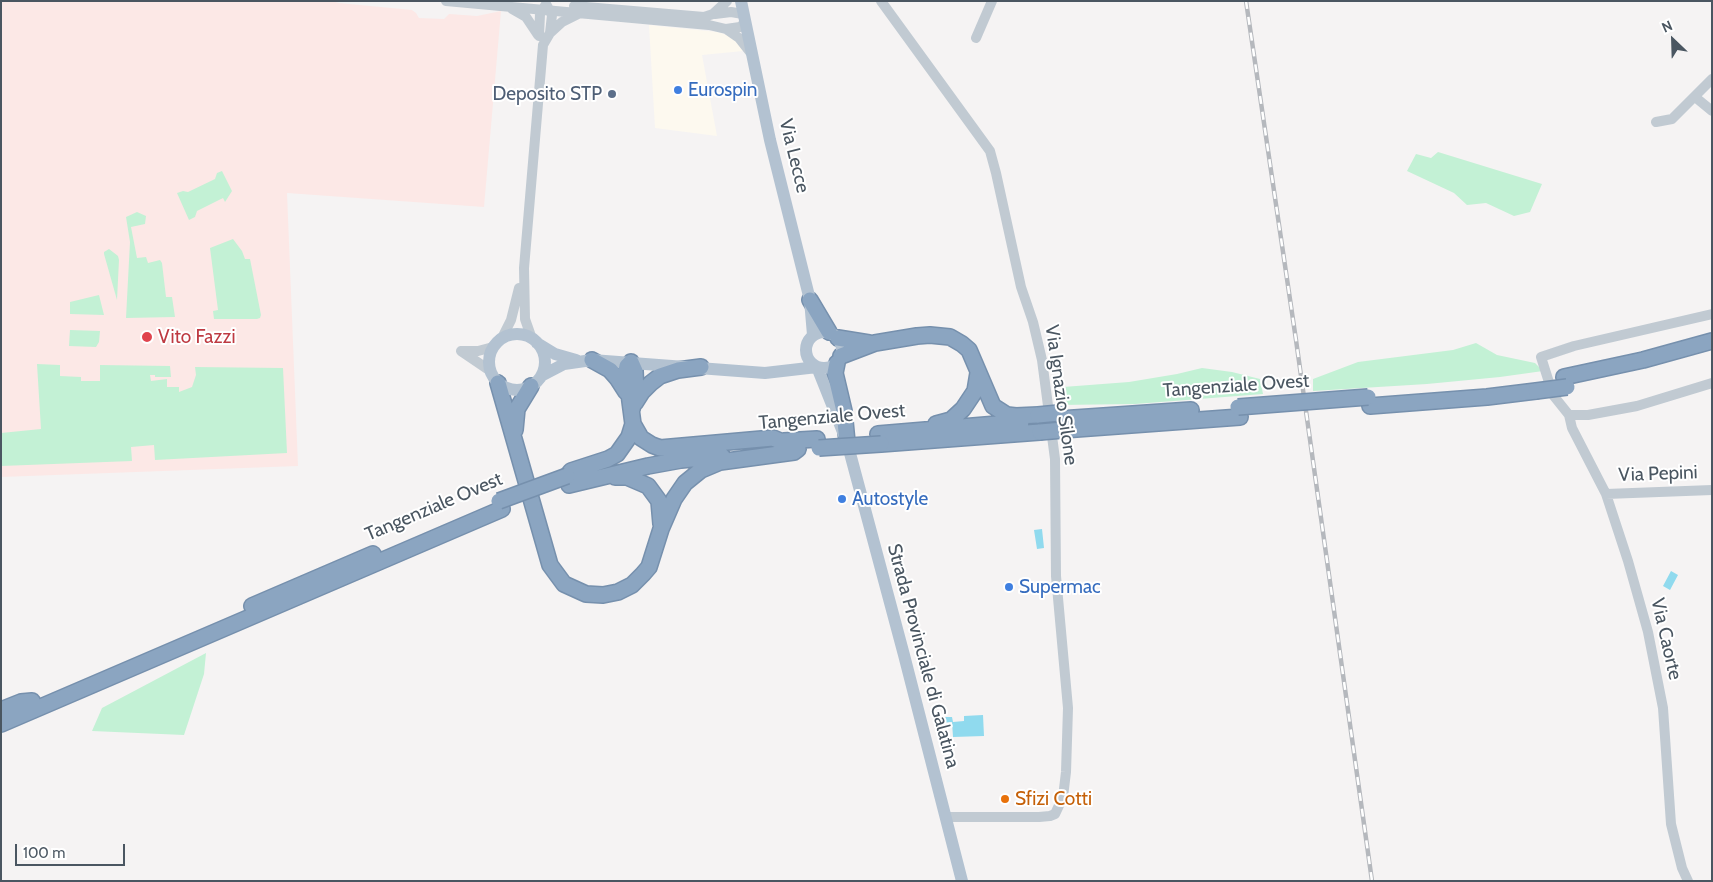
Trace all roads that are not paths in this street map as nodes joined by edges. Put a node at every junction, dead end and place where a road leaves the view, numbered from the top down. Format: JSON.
{"nodes":[{"id":1,"x":446,"y":1,"type":"edge"},
{"id":2,"x":518,"y":1,"type":"edge"},
{"id":3,"x":727,"y":1,"type":"edge"},
{"id":4,"x":741,"y":1,"type":"edge"},
{"id":5,"x":880,"y":1,"type":"edge"},
{"id":6,"x":992,"y":1,"type":"edge"},
{"id":7,"x":508,"y":7,"type":"junction"},
{"id":8,"x":546,"y":8,"type":"junction"},
{"id":9,"x":580,"y":13,"type":"junction"},
{"id":10,"x":713,"y":14,"type":"junction"},
{"id":11,"x":744,"y":19,"type":"junction"},
{"id":12,"x":726,"y":29,"type":"junction"},
{"id":13,"x":550,"y":33,"type":"junction"},
{"id":14,"x":976,"y":38,"type":"dead end"},
{"id":15,"x":541,"y":40,"type":"junction"},
{"id":16,"x":752,"y":56,"type":"junction"},
{"id":17,"x":1712,"y":79,"type":"edge"},
{"id":18,"x":1695,"y":97,"type":"junction"},
{"id":19,"x":1712,"y":112,"type":"edge"},
{"id":20,"x":1656,"y":122,"type":"dead end"},
{"id":21,"x":524,"y":268,"type":"junction"},
{"id":22,"x":810,"y":300,"type":"junction"},
{"id":23,"x":1712,"y":314,"type":"edge"},
{"id":24,"x":813,"y":335,"type":"junction"},
{"id":25,"x":833,"y":335,"type":"junction"},
{"id":26,"x":535,"y":341,"type":"junction"},
{"id":27,"x":1712,"y":341,"type":"edge"},
{"id":28,"x":498,"y":343,"type":"junction"},
{"id":29,"x":875,"y":344,"type":"junction"},
{"id":30,"x":805,"y":351,"type":"junction"},
{"id":31,"x":1712,"y":352,"type":"edge"},
{"id":32,"x":585,"y":360,"type":"junction"},
{"id":33,"x":839,"y":360,"type":"junction"},
{"id":34,"x":631,"y":362,"type":"junction"},
{"id":35,"x":701,"y":367,"type":"junction"},
{"id":36,"x":817,"y":367,"type":"junction"},
{"id":37,"x":489,"y":370,"type":"junction"},
{"id":38,"x":979,"y":371,"type":"junction"},
{"id":39,"x":765,"y":373,"type":"junction"},
{"id":40,"x":536,"y":381,"type":"junction"},
{"id":41,"x":1565,"y":382,"type":"junction"},
{"id":42,"x":498,"y":383,"type":"junction"},
{"id":43,"x":1712,"y":383,"type":"edge"},
{"id":44,"x":826,"y":389,"type":"junction"},
{"id":45,"x":630,"y":402,"type":"junction"},
{"id":46,"x":842,"y":402,"type":"junction"},
{"id":47,"x":1239,"y":412,"type":"junction"},
{"id":48,"x":1569,"y":415,"type":"junction"},
{"id":49,"x":1061,"y":421,"type":"junction"},
{"id":50,"x":1040,"y":422,"type":"junction"},
{"id":51,"x":633,"y":424,"type":"junction"},
{"id":52,"x":881,"y":437,"type":"junction"},
{"id":53,"x":780,"y":441,"type":"junction"},
{"id":54,"x":846,"y":442,"type":"junction"},
{"id":55,"x":818,"y":443,"type":"junction"},
{"id":56,"x":516,"y":444,"type":"junction"},
{"id":57,"x":798,"y":449,"type":"junction"},
{"id":58,"x":570,"y":481,"type":"junction"},
{"id":59,"x":1712,"y":490,"type":"edge"},
{"id":60,"x":1606,"y":494,"type":"junction"},
{"id":61,"x":500,"y":505,"type":"junction"},
{"id":62,"x":661,"y":529,"type":"junction"},
{"id":63,"x":134,"y":666,"type":"junction"},
{"id":64,"x":32,"y":701,"type":"junction"},
{"id":65,"x":1,"y":710,"type":"edge"},
{"id":66,"x":1,"y":714,"type":"edge"},
{"id":67,"x":1,"y":724,"type":"edge"},
{"id":68,"x":1,"y":735,"type":"edge"},
{"id":69,"x":946,"y":817,"type":"junction"},
{"id":70,"x":962,"y":881,"type":"edge"},
{"id":71,"x":1688,"y":881,"type":"edge"}],
"edges":[{"from":1,"to":7,"type":"street"},
{"from":2,"to":8,"type":"street"},
{"from":3,"to":10,"type":"street"},
{"from":4,"to":11,"type":"main road","name":"Via Lecce"},
{"from":5,"to":69,"type":"street","name":"Via Ignazio Silone"},
{"from":6,"to":14,"type":"street"},
{"from":7,"to":8,"type":"street"},
{"from":7,"to":15,"type":"street"},
{"from":8,"to":9,"type":"street"},
{"from":8,"to":10,"type":"street"},
{"from":8,"to":13,"type":"street"},
{"from":8,"to":15,"type":"street"},
{"from":9,"to":12,"type":"street"},
{"from":9,"to":13,"type":"street"},
{"from":10,"to":11,"type":"street"},
{"from":11,"to":12,"type":"street"},
{"from":11,"to":16,"type":"main road","name":"Via Lecce"},
{"from":12,"to":16,"type":"street"},
{"from":13,"to":15,"type":"street"},
{"from":15,"to":21,"type":"street"},
{"from":16,"to":22,"type":"main road","name":"Via Lecce"},
{"from":17,"to":18,"type":"street"},
{"from":18,"to":19,"type":"street"},
{"from":18,"to":20,"type":"street"},
{"from":21,"to":26,"type":"street"},
{"from":21,"to":28,"type":"street"},
{"from":22,"to":24,"type":"main road","name":"Via Lecce"},
{"from":22,"to":25,"type":"highway"},
{"from":23,"to":48,"type":"street","name":"Via Caorte"},
{"from":24,"to":25,"type":"main road"},
{"from":24,"to":30,"type":"main road"},
{"from":25,"to":29,"type":"highway"},
{"from":25,"to":33,"type":"main road"},
{"from":26,"to":28,"type":"main road"},
{"from":26,"to":32,"type":"main road"},
{"from":26,"to":40,"type":"main road"},
{"from":27,"to":41,"type":"highway","name":"Tangenziale Ovest"},
{"from":28,"to":37,"type":"main road"},
{"from":28,"to":37,"type":"street"},
{"from":29,"to":33,"type":"highway"},
{"from":29,"to":38,"type":"highway"},
{"from":30,"to":36,"type":"main road"},
{"from":30,"to":39,"type":"main road"},
{"from":31,"to":41,"type":"highway","name":"Tangenziale Ovest"},
{"from":32,"to":34,"type":"main road"},
{"from":32,"to":40,"type":"main road"},
{"from":32,"to":45,"type":"highway"},
{"from":33,"to":36,"type":"main road"},
{"from":33,"to":46,"type":"highway"},
{"from":34,"to":35,"type":"main road"},
{"from":34,"to":45,"type":"highway"},
{"from":35,"to":39,"type":"main road"},
{"from":35,"to":45,"type":"highway"},
{"from":36,"to":39,"type":"main road"},
{"from":36,"to":44,"type":"main road","name":"Strada Provinciale di Galatina"},
{"from":37,"to":42,"type":"main road"},
{"from":38,"to":50,"type":"highway"},
{"from":38,"to":52,"type":"highway"},
{"from":40,"to":42,"type":"main road"},
{"from":40,"to":56,"type":"highway"},
{"from":41,"to":47,"type":"highway","name":"Tangenziale Ovest","bridge":true},
{"from":42,"to":56,"type":"highway"},
{"from":43,"to":48,"type":"street"},
{"from":44,"to":46,"type":"street"},
{"from":44,"to":54,"type":"main road","name":"Strada Provinciale di Galatina"},
{"from":45,"to":51,"type":"highway"},
{"from":46,"to":54,"type":"highway"},
{"from":47,"to":49,"type":"highway","name":"Tangenziale Ovest"},
{"from":47,"to":49,"type":"highway","name":"Tangenziale Ovest"},
{"from":48,"to":60,"type":"street","name":"Via Caorte"},
{"from":49,"to":50,"type":"highway","bridge":true},
{"from":50,"to":52,"type":"highway","name":"Tangenziale Ovest"},
{"from":51,"to":53,"type":"highway"},
{"from":51,"to":58,"type":"highway"},
{"from":52,"to":55,"type":"highway","name":"Tangenziale Ovest","bridge":true},
{"from":53,"to":55,"type":"highway","name":"Tangenziale Ovest"},
{"from":53,"to":58,"type":"highway","name":"Tangenziale Ovest"},
{"from":54,"to":69,"type":"main road","name":"Strada Provinciale di Galatina"},
{"from":55,"to":57,"type":"highway","name":"Tangenziale Ovest"},
{"from":56,"to":62,"type":"highway"},
{"from":57,"to":58,"type":"highway","name":"Tangenziale Ovest"},
{"from":57,"to":62,"type":"highway"},
{"from":58,"to":61,"type":"highway","name":"Tangenziale Ovest","bridge":true},
{"from":58,"to":62,"type":"highway"},
{"from":59,"to":60,"type":"street","name":"Via Pepini"},
{"from":60,"to":71,"type":"street","name":"Via Caorte"},
{"from":61,"to":63,"type":"highway","name":"Tangenziale Ovest"},
{"from":61,"to":64,"type":"highway","name":"Tangenziale Ovest"},
{"from":63,"to":67,"type":"highway","name":"Tangenziale Ovest"},
{"from":63,"to":68,"type":"highway"},
{"from":64,"to":65,"type":"highway"},
{"from":64,"to":66,"type":"highway","name":"Tangenziale Ovest"},
{"from":69,"to":70,"type":"main road","name":"Strada Provinciale di Galatina"}]}
